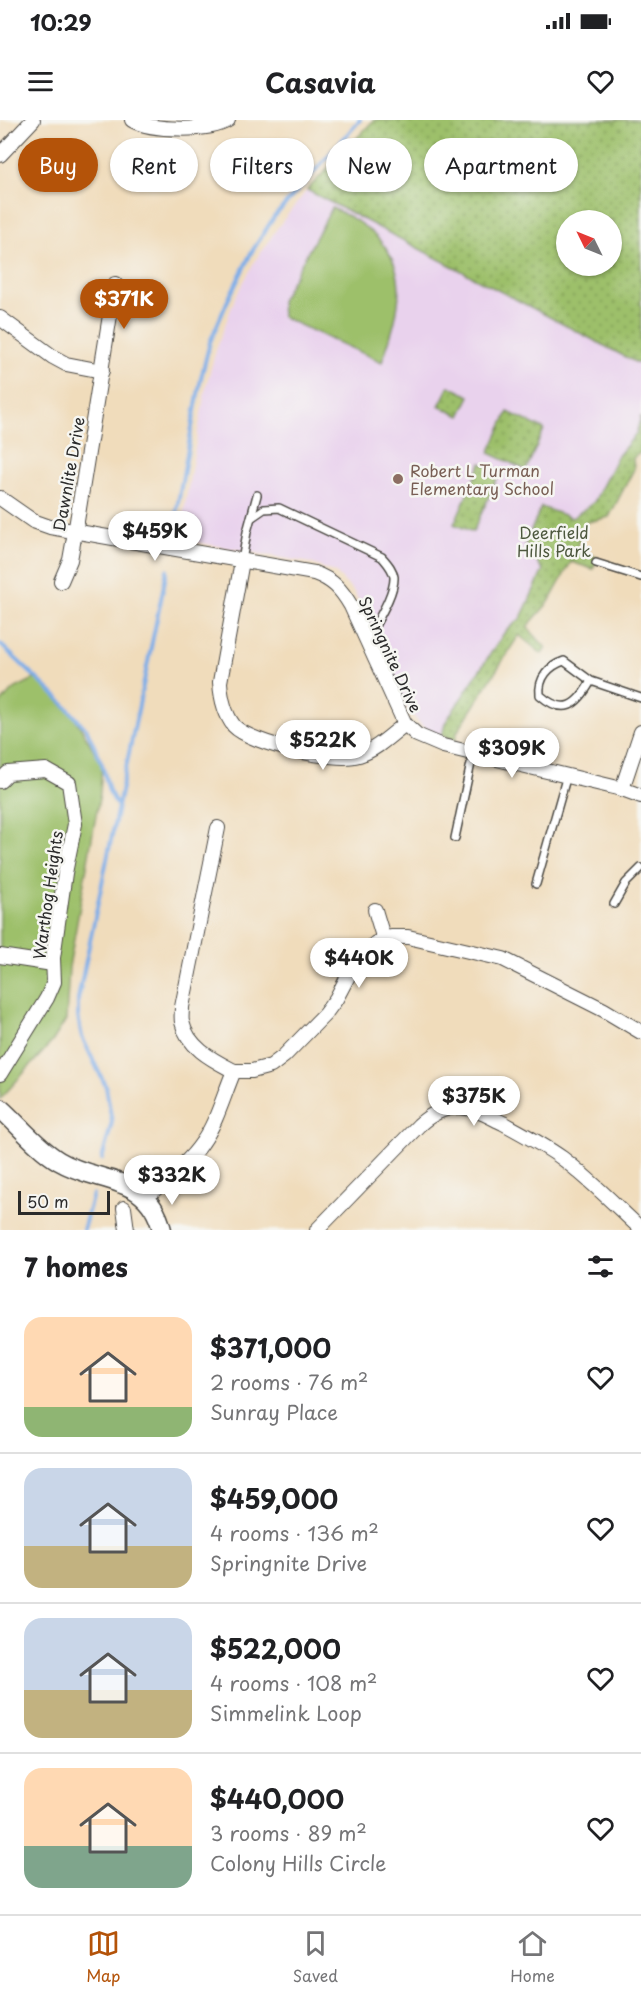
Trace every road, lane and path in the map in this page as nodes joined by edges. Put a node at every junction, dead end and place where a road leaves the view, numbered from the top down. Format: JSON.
{"nodes":[{"id":1,"x":33,"y":120,"type":"edge"},
{"id":2,"x":132,"y":120,"type":"edge"},
{"id":3,"x":228,"y":120,"type":"edge"},
{"id":4,"x":0,"y":155,"type":"edge"},
{"id":5,"x":115,"y":284,"type":"dead end"},
{"id":6,"x":0,"y":318,"type":"edge"},
{"id":7,"x":102,"y":371,"type":"junction"},
{"id":8,"x":257,"y":495,"type":"dead end"},
{"id":9,"x":0,"y":498,"type":"edge"},
{"id":10,"x":251,"y":518,"type":"junction"},
{"id":11,"x":74,"y":532,"type":"junction"},
{"id":12,"x":242,"y":561,"type":"junction"},
{"id":13,"x":596,"y":563,"type":"dead end"},
{"id":14,"x":641,"y":577,"type":"edge"},
{"id":15,"x":61,"y":581,"type":"dead end"},
{"id":16,"x":367,"y":641,"type":"junction"},
{"id":17,"x":591,"y":681,"type":"junction"},
{"id":18,"x":641,"y":698,"type":"edge"},
{"id":19,"x":405,"y":724,"type":"junction"},
{"id":20,"x":641,"y":732,"type":"edge"},
{"id":21,"x":473,"y":754,"type":"junction"},
{"id":22,"x":567,"y":775,"type":"junction"},
{"id":23,"x":0,"y":781,"type":"edge"},
{"id":24,"x":622,"y":789,"type":"junction"},
{"id":25,"x":641,"y":796,"type":"edge"},
{"id":26,"x":218,"y":828,"type":"dead end"},
{"id":27,"x":454,"y":838,"type":"dead end"},
{"id":28,"x":641,"y":868,"type":"edge"},
{"id":29,"x":536,"y":884,"type":"dead end"},
{"id":30,"x":614,"y":904,"type":"dead end"},
{"id":31,"x":375,"y":910,"type":"dead end"},
{"id":32,"x":384,"y":940,"type":"junction"},
{"id":33,"x":0,"y":956,"type":"edge"},
{"id":34,"x":53,"y":964,"type":"junction"},
{"id":35,"x":641,"y":1032,"type":"edge"},
{"id":36,"x":234,"y":1071,"type":"junction"},
{"id":37,"x":0,"y":1074,"type":"edge"},
{"id":38,"x":0,"y":1108,"type":"edge"},
{"id":39,"x":145,"y":1198,"type":"junction"},
{"id":40,"x":124,"y":1208,"type":"dead end"},
{"id":41,"x":641,"y":1229,"type":"edge"},
{"id":42,"x":127,"y":1230,"type":"edge"},
{"id":43,"x":162,"y":1230,"type":"edge"},
{"id":44,"x":317,"y":1230,"type":"edge"}],
"edges":[{"from":1,"to":4,"type":"street"},
{"from":2,"to":3,"type":"street"},
{"from":5,"to":7,"type":"street","name":"Dawnlite Drive"},
{"from":6,"to":7,"type":"street"},
{"from":7,"to":11,"type":"street","name":"Dawnlite Drive"},
{"from":8,"to":10,"type":"lane"},
{"from":9,"to":11,"type":"street","name":"Springnite Drive"},
{"from":10,"to":12,"type":"lane"},
{"from":10,"to":16,"type":"lane"},
{"from":11,"to":12,"type":"street","name":"Springnite Drive"},
{"from":11,"to":15,"type":"street","name":"Dawnlite Drive"},
{"from":12,"to":16,"type":"street","name":"Springnite Drive"},
{"from":12,"to":19,"type":"street"},
{"from":13,"to":14,"type":"lane"},
{"from":16,"to":19,"type":"street","name":"Springnite Drive"},
{"from":17,"to":17,"type":"lane"},
{"from":17,"to":18,"type":"lane"},
{"from":19,"to":21,"type":"street","name":"Springnite Drive"},
{"from":20,"to":24,"type":"street"},
{"from":21,"to":22,"type":"street","name":"Springnite Drive"},
{"from":21,"to":27,"type":"lane"},
{"from":22,"to":24,"type":"street","name":"Springnite Drive"},
{"from":22,"to":29,"type":"lane"},
{"from":23,"to":34,"type":"street","name":"Warthog Heights"},
{"from":24,"to":25,"type":"street","name":"Springnite Drive"},
{"from":26,"to":36,"type":"street"},
{"from":28,"to":30,"type":"lane"},
{"from":31,"to":32,"type":"street"},
{"from":32,"to":35,"type":"street"},
{"from":32,"to":36,"type":"street"},
{"from":33,"to":34,"type":"street"},
{"from":34,"to":37,"type":"street","name":"Warthog Heights"},
{"from":36,"to":39,"type":"street"},
{"from":38,"to":39,"type":"street"},
{"from":39,"to":43,"type":"street"},
{"from":40,"to":42,"type":"street"},
{"from":41,"to":44,"type":"street"}]}
